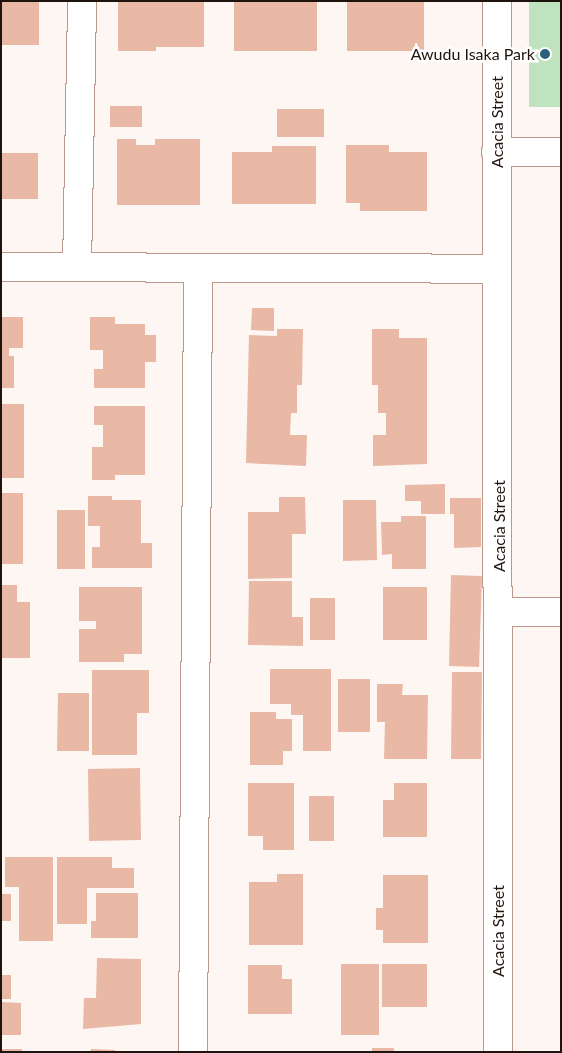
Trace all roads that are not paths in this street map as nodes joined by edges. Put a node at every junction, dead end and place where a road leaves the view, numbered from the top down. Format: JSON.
{"nodes":[{"id":1,"x":82,"y":1,"type":"edge"},
{"id":2,"x":497,"y":1,"type":"edge"},
{"id":3,"x":496,"y":152,"type":"junction"},
{"id":4,"x":561,"y":152,"type":"edge"},
{"id":5,"x":77,"y":267,"type":"junction"},
{"id":6,"x":1,"y":268,"type":"edge"},
{"id":7,"x":198,"y":269,"type":"junction"},
{"id":8,"x":497,"y":269,"type":"junction"},
{"id":9,"x":499,"y":612,"type":"junction"},
{"id":10,"x":561,"y":612,"type":"edge"},
{"id":11,"x":193,"y":1052,"type":"edge"},
{"id":12,"x":498,"y":1052,"type":"edge"}],
"edges":[{"from":1,"to":5,"type":"street"},
{"from":2,"to":3,"type":"street","name":"Acacia Street"},
{"from":3,"to":4,"type":"street"},
{"from":3,"to":8,"type":"street","name":"Acacia Street"},
{"from":5,"to":6,"type":"street"},
{"from":5,"to":7,"type":"street"},
{"from":7,"to":8,"type":"street"},
{"from":7,"to":11,"type":"street"},
{"from":8,"to":9,"type":"street","name":"Acacia Street"},
{"from":9,"to":10,"type":"street"},
{"from":9,"to":12,"type":"street","name":"Acacia Street"}]}
